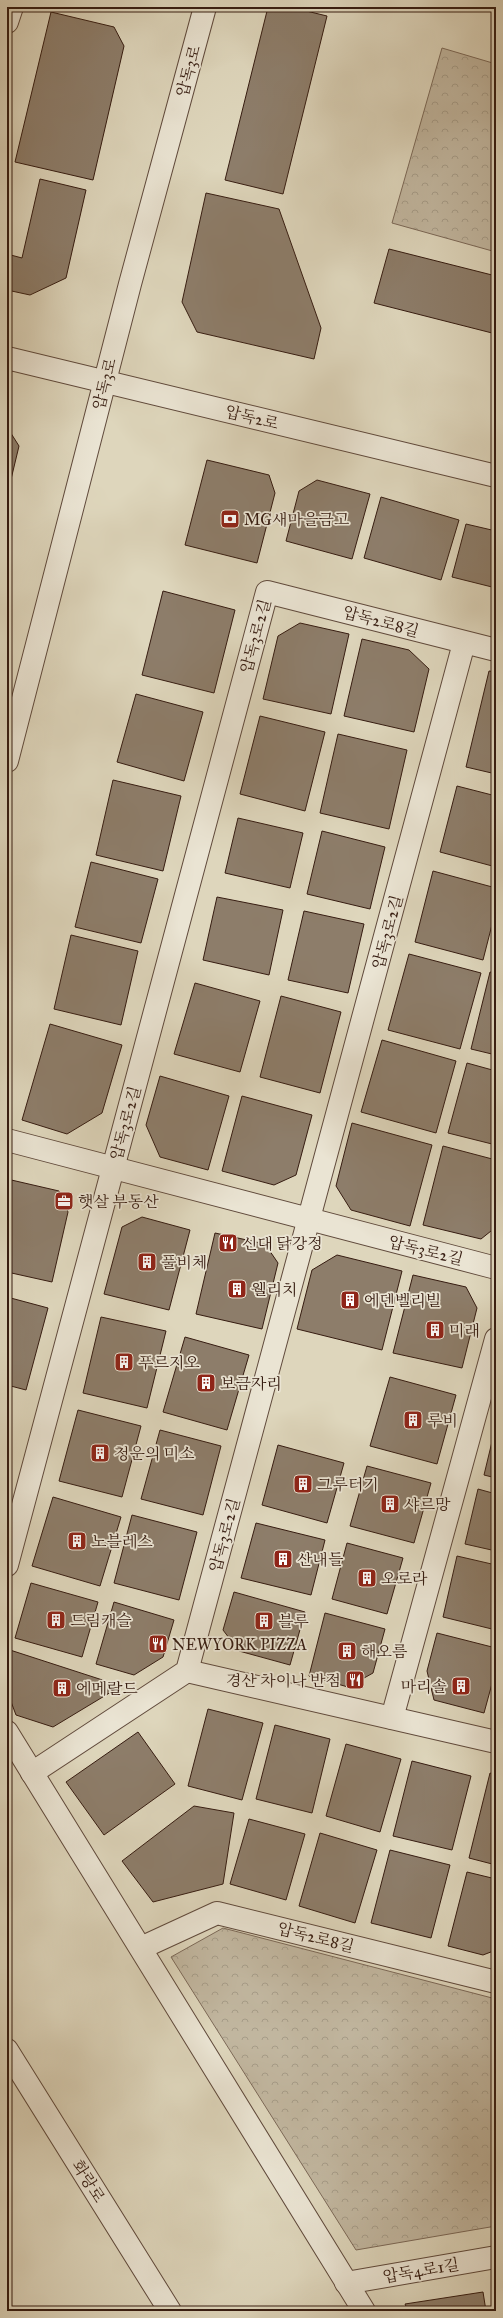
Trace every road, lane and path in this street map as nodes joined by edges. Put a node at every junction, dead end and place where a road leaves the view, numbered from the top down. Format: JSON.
{"nodes":[{"id":1,"x":12,"y":7,"type":"edge"},
{"id":2,"x":199,"y":8,"type":"edge"},
{"id":3,"x":7,"y":22,"type":"edge"},
{"id":4,"x":7,"y":358,"type":"edge"},
{"id":5,"x":105,"y":381,"type":"junction"},
{"id":6,"x":496,"y":476,"type":"edge"},
{"id":7,"x":267,"y":592,"type":"joint"},
{"id":8,"x":464,"y":643,"type":"junction"},
{"id":9,"x":496,"y":650,"type":"edge"},
{"id":10,"x":7,"y":761,"type":"edge"},
{"id":11,"x":7,"y":1140,"type":"edge"},
{"id":12,"x":113,"y":1168,"type":"junction"},
{"id":13,"x":310,"y":1220,"type":"junction"},
{"id":14,"x":496,"y":1268,"type":"edge"},
{"id":15,"x":496,"y":1338,"type":"edge"},
{"id":16,"x":7,"y":1565,"type":"edge"},
{"id":17,"x":187,"y":1671,"type":"junction"},
{"id":18,"x":392,"y":1718,"type":"junction"},
{"id":19,"x":7,"y":1732,"type":"edge"},
{"id":20,"x":496,"y":1742,"type":"edge"},
{"id":21,"x":32,"y":1773,"type":"junction"},
{"id":22,"x":141,"y":1948,"type":"junction"},
{"id":23,"x":496,"y":1982,"type":"edge"},
{"id":24,"x":7,"y":2050,"type":"edge"},
{"id":25,"x":496,"y":2257,"type":"edge"},
{"id":26,"x":346,"y":2283,"type":"junction"},
{"id":27,"x":170,"y":2311,"type":"edge"},
{"id":28,"x":364,"y":2311,"type":"edge"}],
"edges":[{"from":1,"to":3,"type":"street"},
{"from":2,"to":5,"type":"street","name":"압독3로"},
{"from":4,"to":5,"type":"street","name":"압독2로"},
{"from":5,"to":6,"type":"street","name":"압독2로"},
{"from":5,"to":10,"type":"street","name":"압독3로"},
{"from":7,"to":8,"type":"street","name":"압독2로8길"},
{"from":7,"to":12,"type":"street","name":"압독3로2길"},
{"from":8,"to":9,"type":"street","name":"압독2로8길"},
{"from":8,"to":13,"type":"street","name":"압독3로2길"},
{"from":11,"to":12,"type":"street","name":"압독3로2길"},
{"from":12,"to":13,"type":"street","name":"압독3로2길"},
{"from":12,"to":16,"type":"street","name":"압독3로2길"},
{"from":13,"to":14,"type":"street","name":"압독3로2길"},
{"from":13,"to":17,"type":"street","name":"압독3로2길"},
{"from":15,"to":18,"type":"street"},
{"from":17,"to":18,"type":"street"},
{"from":17,"to":21,"type":"street"},
{"from":18,"to":20,"type":"street"},
{"from":19,"to":21,"type":"street"},
{"from":21,"to":22,"type":"street"},
{"from":22,"to":23,"type":"street","name":"압독2로8길"},
{"from":22,"to":26,"type":"street"},
{"from":24,"to":27,"type":"street","name":"화랑로"},
{"from":25,"to":26,"type":"street","name":"압독4로1길"},
{"from":26,"to":28,"type":"street"}]}
